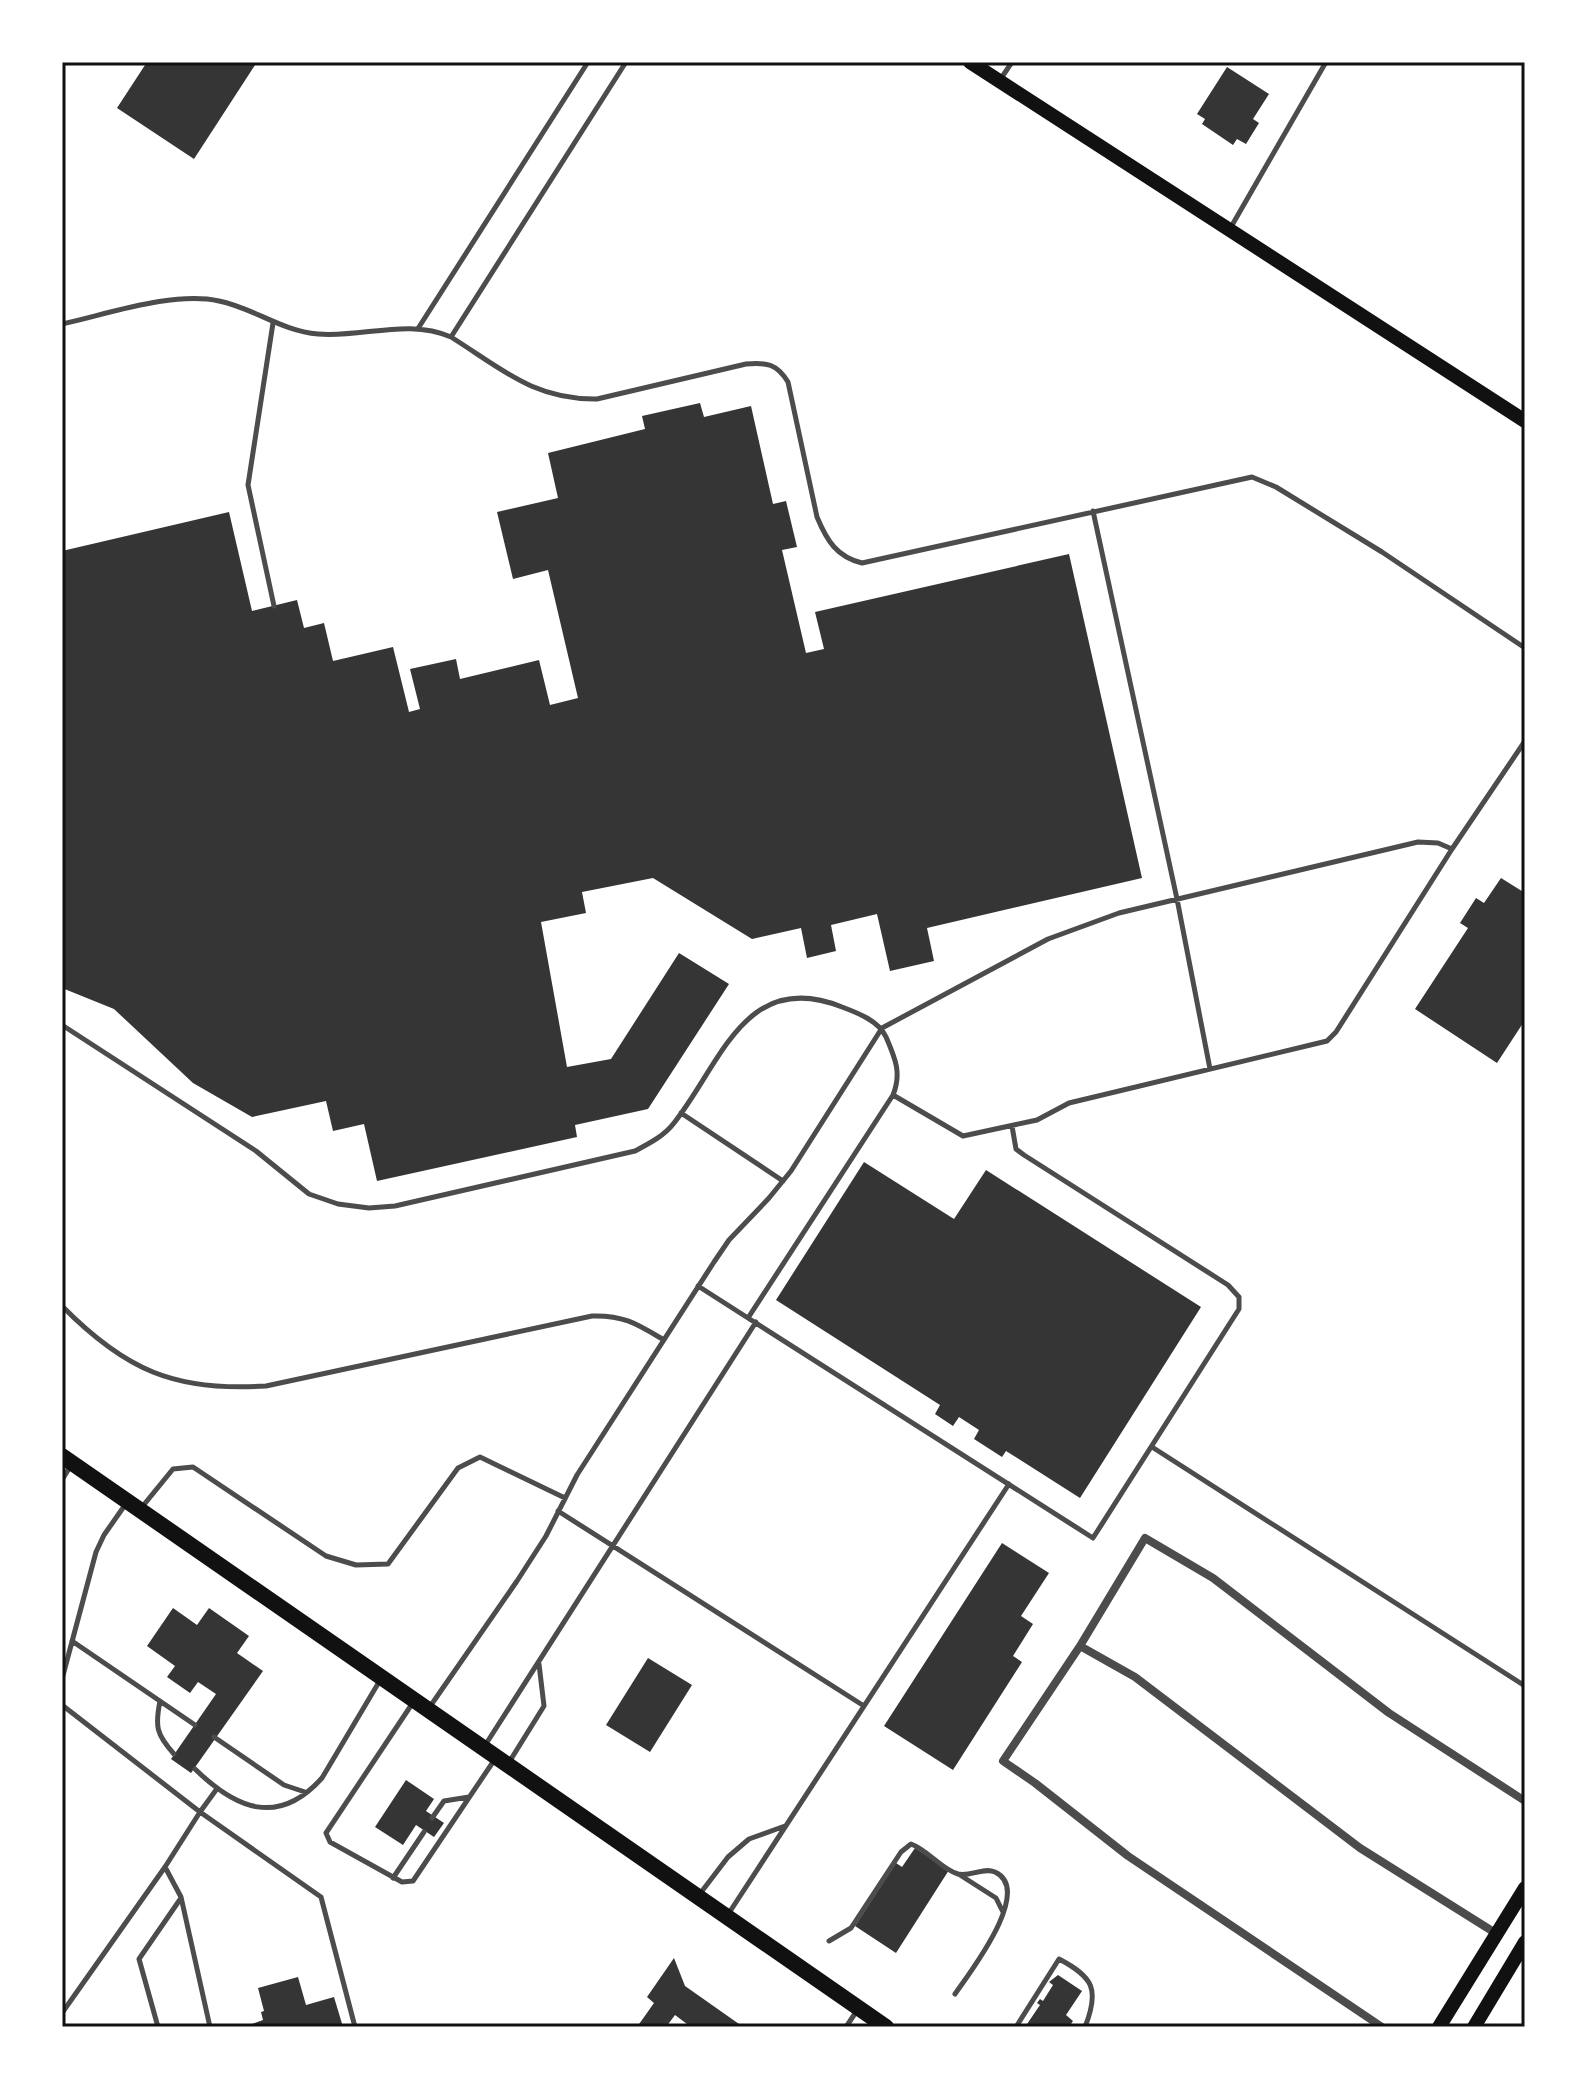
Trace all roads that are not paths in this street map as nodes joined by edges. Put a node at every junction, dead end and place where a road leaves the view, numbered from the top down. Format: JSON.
{"nodes":[{"id":1,"x":588,"y":62,"type":"edge"},
{"id":2,"x":626,"y":62,"type":"edge"},
{"id":3,"x":970,"y":62,"type":"edge"},
{"id":4,"x":1012,"y":62,"type":"edge"},
{"id":5,"x":1326,"y":62,"type":"edge"},
{"id":6,"x":1000,"y":81,"type":"junction"},
{"id":7,"x":1228,"y":231,"type":"junction"},
{"id":8,"x":273,"y":323,"type":"junction"},
{"id":9,"x":62,"y":324,"type":"edge"},
{"id":10,"x":419,"y":327,"type":"junction"},
{"id":11,"x":451,"y":337,"type":"junction"},
{"id":12,"x":1525,"y":421,"type":"edge"},
{"id":13,"x":1093,"y":511,"type":"junction"},
{"id":14,"x":274,"y":606,"type":"dead end"},
{"id":15,"x":1525,"y":648,"type":"edge"},
{"id":16,"x":1525,"y":741,"type":"edge"},
{"id":17,"x":1452,"y":849,"type":"junction"},
{"id":18,"x":1177,"y":899,"type":"junction"},
{"id":19,"x":62,"y":1025,"type":"edge"},
{"id":20,"x":882,"y":1028,"type":"junction"},
{"id":21,"x":1210,"y":1069,"type":"junction"},
{"id":22,"x":893,"y":1095,"type":"junction"},
{"id":23,"x":681,"y":1113,"type":"junction"},
{"id":24,"x":1012,"y":1126,"type":"junction"},
{"id":25,"x":783,"y":1181,"type":"junction"},
{"id":26,"x":698,"y":1286,"type":"junction"},
{"id":27,"x":62,"y":1306,"type":"edge"},
{"id":28,"x":748,"y":1318,"type":"junction"},
{"id":29,"x":756,"y":1322,"type":"junction"},
{"id":30,"x":664,"y":1340,"type":"junction"},
{"id":31,"x":1152,"y":1447,"type":"junction"},
{"id":32,"x":68,"y":1459,"type":"edge"},
{"id":33,"x":62,"y":1480,"type":"edge"},
{"id":34,"x":1009,"y":1484,"type":"junction"},
{"id":35,"x":565,"y":1498,"type":"junction"},
{"id":36,"x":134,"y":1505,"type":"junction"},
{"id":37,"x":558,"y":1511,"type":"junction"},
{"id":38,"x":613,"y":1546,"type":"junction"},
{"id":39,"x":72,"y":1641,"type":"junction"},
{"id":40,"x":1080,"y":1646,"type":"junction"},
{"id":41,"x":539,"y":1663,"type":"junction"},
{"id":42,"x":382,"y":1678,"type":"junction"},
{"id":43,"x":62,"y":1679,"type":"edge"},
{"id":44,"x":1525,"y":1686,"type":"edge"},
{"id":45,"x":160,"y":1701,"type":"junction"},
{"id":46,"x":62,"y":1705,"type":"edge"},
{"id":47,"x":421,"y":1705,"type":"junction"},
{"id":48,"x":864,"y":1706,"type":"junction"},
{"id":49,"x":195,"y":1725,"type":"dead end"},
{"id":50,"x":214,"y":1737,"type":"dead end"},
{"id":51,"x":174,"y":1754,"type":"dead end"},
{"id":52,"x":496,"y":1756,"type":"junction"},
{"id":53,"x":195,"y":1769,"type":"dead end"},
{"id":54,"x":216,"y":1790,"type":"junction"},
{"id":55,"x":306,"y":1792,"type":"junction"},
{"id":56,"x":469,"y":1797,"type":"junction"},
{"id":57,"x":1525,"y":1801,"type":"edge"},
{"id":58,"x":200,"y":1812,"type":"junction"},
{"id":59,"x":432,"y":1818,"type":"dead end"},
{"id":60,"x":786,"y":1826,"type":"junction"},
{"id":61,"x":424,"y":1832,"type":"dead end"},
{"id":62,"x":165,"y":1867,"type":"junction"},
{"id":63,"x":958,"y":1874,"type":"junction"},
{"id":64,"x":393,"y":1878,"type":"junction"},
{"id":65,"x":1525,"y":1888,"type":"edge"},
{"id":66,"x":181,"y":1897,"type":"junction"},
{"id":67,"x":698,"y":1897,"type":"junction"},
{"id":68,"x":1003,"y":1913,"type":"junction"},
{"id":69,"x":727,"y":1917,"type":"junction"},
{"id":70,"x":1497,"y":1934,"type":"junction"},
{"id":71,"x":829,"y":1941,"type":"dead end"},
{"id":72,"x":1525,"y":1942,"type":"edge"},
{"id":73,"x":955,"y":1994,"type":"dead end"},
{"id":74,"x":859,"y":2009,"type":"junction"},
{"id":75,"x":62,"y":2013,"type":"edge"},
{"id":76,"x":158,"y":2027,"type":"edge"},
{"id":77,"x":210,"y":2027,"type":"edge"},
{"id":78,"x":355,"y":2027,"type":"edge"},
{"id":79,"x":846,"y":2027,"type":"edge"},
{"id":80,"x":886,"y":2027,"type":"edge"},
{"id":81,"x":1016,"y":2027,"type":"edge"},
{"id":82,"x":1085,"y":2027,"type":"edge"},
{"id":83,"x":1382,"y":2027,"type":"edge"},
{"id":84,"x":1439,"y":2027,"type":"edge"},
{"id":85,"x":1474,"y":2027,"type":"edge"}],
"edges":[{"from":1,"to":10,"type":"lane"},
{"from":2,"to":11,"type":"lane"},
{"from":3,"to":6,"type":"main road"},
{"from":4,"to":6,"type":"lane"},
{"from":5,"to":7,"type":"lane"},
{"from":6,"to":7,"type":"main road"},
{"from":7,"to":12,"type":"main road"},
{"from":8,"to":9,"type":"lane"},
{"from":8,"to":10,"type":"lane"},
{"from":8,"to":14,"type":"lane"},
{"from":10,"to":11,"type":"lane"},
{"from":11,"to":13,"type":"lane"},
{"from":13,"to":15,"type":"lane"},
{"from":13,"to":18,"type":"lane"},
{"from":16,"to":17,"type":"lane"},
{"from":17,"to":18,"type":"lane"},
{"from":17,"to":21,"type":"lane"},
{"from":18,"to":20,"type":"lane"},
{"from":18,"to":21,"type":"lane"},
{"from":19,"to":23,"type":"lane"},
{"from":20,"to":22,"type":"lane"},
{"from":20,"to":23,"type":"lane"},
{"from":20,"to":25,"type":"lane"},
{"from":21,"to":24,"type":"lane"},
{"from":22,"to":24,"type":"lane"},
{"from":22,"to":28,"type":"lane"},
{"from":23,"to":25,"type":"lane"},
{"from":24,"to":31,"type":"lane"},
{"from":25,"to":26,"type":"lane"},
{"from":26,"to":28,"type":"lane"},
{"from":26,"to":30,"type":"lane"},
{"from":27,"to":30,"type":"lane"},
{"from":28,"to":29,"type":"lane"},
{"from":29,"to":34,"type":"lane"},
{"from":29,"to":38,"type":"lane"},
{"from":30,"to":35,"type":"lane"},
{"from":31,"to":34,"type":"lane"},
{"from":31,"to":44,"type":"lane"},
{"from":32,"to":33,"type":"lane"},
{"from":32,"to":36,"type":"main road"},
{"from":34,"to":48,"type":"lane"},
{"from":35,"to":36,"type":"lane"},
{"from":35,"to":37,"type":"lane"},
{"from":36,"to":39,"type":"lane"},
{"from":36,"to":42,"type":"main road"},
{"from":37,"to":38,"type":"lane"},
{"from":37,"to":47,"type":"lane"},
{"from":38,"to":41,"type":"lane"},
{"from":38,"to":48,"type":"lane"},
{"from":39,"to":43,"type":"lane"},
{"from":39,"to":45,"type":"lane"},
{"from":40,"to":57,"type":"street"},
{"from":40,"to":70,"type":"street"},
{"from":40,"to":83,"type":"street"},
{"from":41,"to":52,"type":"lane"},
{"from":41,"to":52,"type":"lane"},
{"from":42,"to":47,"type":"main road"},
{"from":42,"to":55,"type":"lane"},
{"from":45,"to":49,"type":"lane"},
{"from":45,"to":51,"type":"lane"},
{"from":46,"to":58,"type":"lane"},
{"from":47,"to":52,"type":"main road"},
{"from":47,"to":64,"type":"lane"},
{"from":48,"to":60,"type":"lane"},
{"from":50,"to":55,"type":"lane"},
{"from":52,"to":56,"type":"lane"},
{"from":52,"to":67,"type":"main road"},
{"from":53,"to":54,"type":"lane"},
{"from":54,"to":55,"type":"lane"},
{"from":54,"to":58,"type":"lane"},
{"from":56,"to":59,"type":"lane"},
{"from":56,"to":64,"type":"lane"},
{"from":58,"to":62,"type":"lane"},
{"from":58,"to":78,"type":"lane"},
{"from":60,"to":67,"type":"lane"},
{"from":60,"to":69,"type":"lane"},
{"from":61,"to":64,"type":"lane"},
{"from":62,"to":66,"type":"lane"},
{"from":62,"to":75,"type":"lane"},
{"from":63,"to":68,"type":"lane"},
{"from":63,"to":68,"type":"lane"},
{"from":63,"to":71,"type":"lane"},
{"from":65,"to":70,"type":"main road"},
{"from":66,"to":76,"type":"lane"},
{"from":66,"to":77,"type":"lane"},
{"from":67,"to":69,"type":"main road"},
{"from":68,"to":73,"type":"lane"},
{"from":69,"to":74,"type":"main road"},
{"from":70,"to":84,"type":"main road"},
{"from":72,"to":85,"type":"main road"},
{"from":74,"to":79,"type":"lane"},
{"from":74,"to":80,"type":"main road"},
{"from":81,"to":82,"type":"lane"}]}
